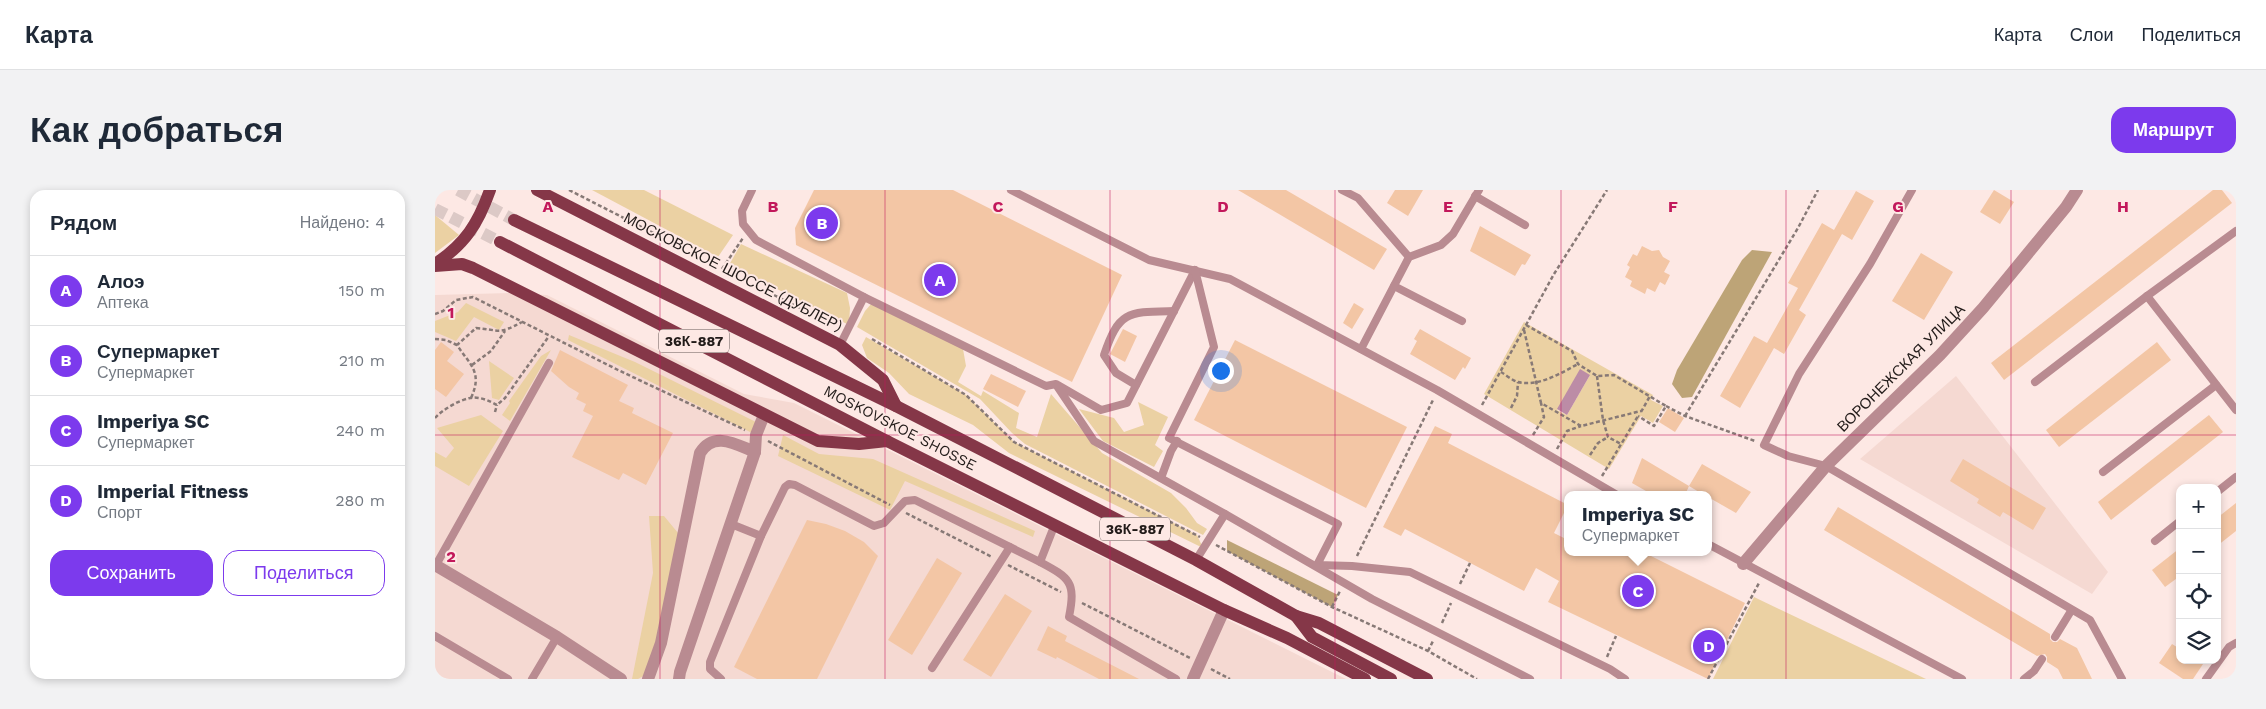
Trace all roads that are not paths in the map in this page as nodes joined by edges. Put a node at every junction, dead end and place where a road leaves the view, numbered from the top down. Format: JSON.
{"nodes":[{"id":1,"x":490,"y":190,"type":"edge"},
{"id":2,"x":537,"y":190,"type":"edge"},
{"id":3,"x":752,"y":190,"type":"edge"},
{"id":4,"x":1011,"y":190,"type":"edge"},
{"id":5,"x":1342,"y":190,"type":"edge"},
{"id":6,"x":1363,"y":190,"type":"edge"},
{"id":7,"x":1912,"y":190,"type":"edge"},
{"id":8,"x":2077,"y":190,"type":"edge"},
{"id":9,"x":1477,"y":193,"type":"edge"},
{"id":10,"x":1358,"y":198,"type":"junction"},
{"id":11,"x":515,"y":220,"type":"tunnel mouth"},
{"id":12,"x":1525,"y":225,"type":"dead end"},
{"id":13,"x":2236,"y":231,"type":"edge"},
{"id":14,"x":500,"y":242,"type":"tunnel mouth"},
{"id":15,"x":1409,"y":257,"type":"junction"},
{"id":16,"x":435,"y":265,"type":"edge"},
{"id":17,"x":1195,"y":270,"type":"junction"},
{"id":18,"x":1393,"y":286,"type":"junction"},
{"id":19,"x":2147,"y":296,"type":"junction"},
{"id":20,"x":864,"y":297,"type":"junction"},
{"id":21,"x":1174,"y":311,"type":"junction"},
{"id":22,"x":1461,"y":321,"type":"dead end"},
{"id":23,"x":840,"y":345,"type":"junction"},
{"id":24,"x":1361,"y":349,"type":"junction"},
{"id":25,"x":549,"y":363,"type":"dead end"},
{"id":26,"x":2035,"y":382,"type":"dead end"},
{"id":27,"x":1056,"y":384,"type":"junction"},
{"id":28,"x":2216,"y":384,"type":"junction"},
{"id":29,"x":1136,"y":385,"type":"junction"},
{"id":30,"x":896,"y":406,"type":"junction"},
{"id":31,"x":2236,"y":410,"type":"edge"},
{"id":32,"x":764,"y":415,"type":"junction"},
{"id":33,"x":887,"y":441,"type":"junction"},
{"id":34,"x":1177,"y":441,"type":"junction"},
{"id":35,"x":755,"y":452,"type":"junction"},
{"id":36,"x":1825,"y":466,"type":"junction"},
{"id":37,"x":2103,"y":472,"type":"dead end"},
{"id":38,"x":2236,"y":477,"type":"edge"},
{"id":39,"x":1161,"y":478,"type":"junction"},
{"id":40,"x":2221,"y":489,"type":"edge"},
{"id":41,"x":1610,"y":491,"type":"edge"},
{"id":42,"x":1225,"y":514,"type":"junction"},
{"id":43,"x":731,"y":524,"type":"junction"},
{"id":44,"x":1055,"y":524,"type":"junction"},
{"id":45,"x":2176,"y":524,"type":"edge"},
{"id":46,"x":761,"y":536,"type":"junction"},
{"id":47,"x":2155,"y":540,"type":"dead end"},
{"id":48,"x":1712,"y":546,"type":"edge"},
{"id":49,"x":1010,"y":547,"type":"junction"},
{"id":50,"x":1196,"y":560,"type":"junction"},
{"id":51,"x":1040,"y":562,"type":"junction"},
{"id":52,"x":1743,"y":564,"type":"junction"},
{"id":53,"x":436,"y":565,"type":"edge"},
{"id":54,"x":1317,"y":565,"type":"junction"},
{"id":55,"x":1224,"y":610,"type":"junction"},
{"id":56,"x":2071,"y":611,"type":"junction"},
{"id":57,"x":1296,"y":616,"type":"junction"},
{"id":58,"x":435,"y":636,"type":"edge"},
{"id":59,"x":557,"y":637,"type":"junction"},
{"id":60,"x":1312,"y":637,"type":"junction"},
{"id":61,"x":2055,"y":637,"type":"dead end"},
{"id":62,"x":1287,"y":638,"type":"junction"},
{"id":63,"x":2232,"y":645,"type":"edge"},
{"id":64,"x":2236,"y":652,"type":"edge"},
{"id":65,"x":2042,"y":659,"type":"dead end"},
{"id":66,"x":932,"y":668,"type":"dead end"},
{"id":67,"x":614,"y":678,"type":"edge"},
{"id":68,"x":1196,"y":678,"type":"edge"},
{"id":69,"x":508,"y":679,"type":"edge"},
{"id":70,"x":532,"y":679,"type":"edge"},
{"id":71,"x":648,"y":679,"type":"edge"},
{"id":72,"x":679,"y":679,"type":"edge"},
{"id":73,"x":721,"y":679,"type":"edge"},
{"id":74,"x":1175,"y":679,"type":"edge"},
{"id":75,"x":1365,"y":679,"type":"edge"},
{"id":76,"x":1391,"y":679,"type":"edge"},
{"id":77,"x":1427,"y":679,"type":"edge"},
{"id":78,"x":1530,"y":679,"type":"edge"},
{"id":79,"x":1625,"y":679,"type":"edge"},
{"id":80,"x":1961,"y":679,"type":"edge"},
{"id":81,"x":2023,"y":679,"type":"edge"},
{"id":82,"x":2122,"y":679,"type":"edge"},
{"id":83,"x":2205,"y":679,"type":"edge"}],
"edges":[{"from":1,"to":16,"type":"main road"},
{"from":2,"to":23,"type":"main road","name":"МОСКОВСКОЕ ШОССЕ (ДУБЛЕР)"},
{"from":3,"to":20,"type":"lane"},
{"from":4,"to":17,"type":"lane"},
{"from":5,"to":10,"type":"lane"},
{"from":6,"to":10,"type":"lane"},
{"from":7,"to":36,"type":"lane"},
{"from":8,"to":36,"type":"street","name":"ВОРОНЕЖСКАЯ УЛИЦА"},
{"from":9,"to":12,"type":"lane"},
{"from":9,"to":15,"type":"lane"},
{"from":10,"to":15,"type":"lane"},
{"from":11,"to":30,"type":"main road","name":"MOSKOVSKOE SHOSSE","number":"36К-887"},
{"from":13,"to":19,"type":"lane"},
{"from":14,"to":33,"type":"main road","name":"MOSKOVSKOE SHOSSE","number":"36К-887"},
{"from":15,"to":18,"type":"lane"},
{"from":16,"to":32,"type":"main road"},
{"from":17,"to":21,"type":"lane"},
{"from":17,"to":24,"type":"lane"},
{"from":17,"to":34,"type":"lane"},
{"from":18,"to":22,"type":"lane"},
{"from":18,"to":24,"type":"lane"},
{"from":19,"to":26,"type":"lane"},
{"from":19,"to":28,"type":"lane"},
{"from":20,"to":23,"type":"lane"},
{"from":20,"to":27,"type":"lane"},
{"from":21,"to":29,"type":"lane"},
{"from":21,"to":29,"type":"lane"},
{"from":23,"to":30,"type":"main road","name":"МОСКОВСКОЕ ШОССЕ (ДУБЛЕР)"},
{"from":24,"to":41,"type":"lane"},
{"from":25,"to":53,"type":"lane"},
{"from":27,"to":29,"type":"lane"},
{"from":27,"to":39,"type":"lane"},
{"from":28,"to":31,"type":"lane"},
{"from":28,"to":37,"type":"lane"},
{"from":30,"to":50,"type":"main road","name":"MOSKOVSKOE SHOSSE","number":"36К-887"},
{"from":32,"to":33,"type":"main road"},
{"from":32,"to":35,"type":"street"},
{"from":33,"to":44,"type":"main road","name":"MOSKOVSKOE SHOSSE","number":"36К-887"},
{"from":34,"to":39,"type":"lane"},
{"from":34,"to":54,"type":"lane"},
{"from":35,"to":43,"type":"street"},
{"from":35,"to":71,"type":"street"},
{"from":36,"to":52,"type":"street","name":"ВОРОНЕЖСКАЯ УЛИЦА"},
{"from":36,"to":56,"type":"lane"},
{"from":38,"to":40,"type":"lane"},
{"from":39,"to":42,"type":"lane"},
{"from":42,"to":50,"type":"lane"},
{"from":42,"to":54,"type":"lane"},
{"from":43,"to":46,"type":"lane"},
{"from":43,"to":72,"type":"street"},
{"from":44,"to":51,"type":"lane"},
{"from":44,"to":55,"type":"main road","name":"MOSKOVSKOE SHOSSE","number":"36К-887"},
{"from":45,"to":47,"type":"lane"},
{"from":46,"to":49,"type":"lane"},
{"from":46,"to":73,"type":"lane"},
{"from":48,"to":52,"type":"lane"},
{"from":49,"to":51,"type":"lane"},
{"from":49,"to":66,"type":"lane"},
{"from":50,"to":57,"type":"main road","name":"MOSKOVSKOE SHOSSE","number":"36К-887"},
{"from":51,"to":74,"type":"lane"},
{"from":52,"to":80,"type":"lane"},
{"from":53,"to":59,"type":"street"},
{"from":54,"to":78,"type":"lane"},
{"from":54,"to":79,"type":"lane"},
{"from":55,"to":62,"type":"main road","name":"MOSKOVSKOE SHOSSE","number":"36К-887"},
{"from":55,"to":68,"type":"street"},
{"from":56,"to":61,"type":"lane"},
{"from":56,"to":82,"type":"lane"},
{"from":57,"to":60,"type":"main road","name":"MOSKOVSKOE SHOSSE","number":"36К-887"},
{"from":57,"to":77,"type":"main road","name":"MOSKOVSKOE SHOSSE","number":"36К-887"},
{"from":58,"to":69,"type":"lane"},
{"from":59,"to":67,"type":"street"},
{"from":59,"to":70,"type":"lane"},
{"from":60,"to":62,"type":"main road","name":"MOSKOVSKOE SHOSSE","number":"36К-887"},
{"from":60,"to":76,"type":"main road","name":"MOSKOVSKOE SHOSSE","number":"36К-887"},
{"from":62,"to":75,"type":"main road","name":"MOSKOVSKOE SHOSSE","number":"36К-887"},
{"from":63,"to":64,"type":"lane"},
{"from":63,"to":83,"type":"lane"},
{"from":65,"to":81,"type":"lane"}]}
